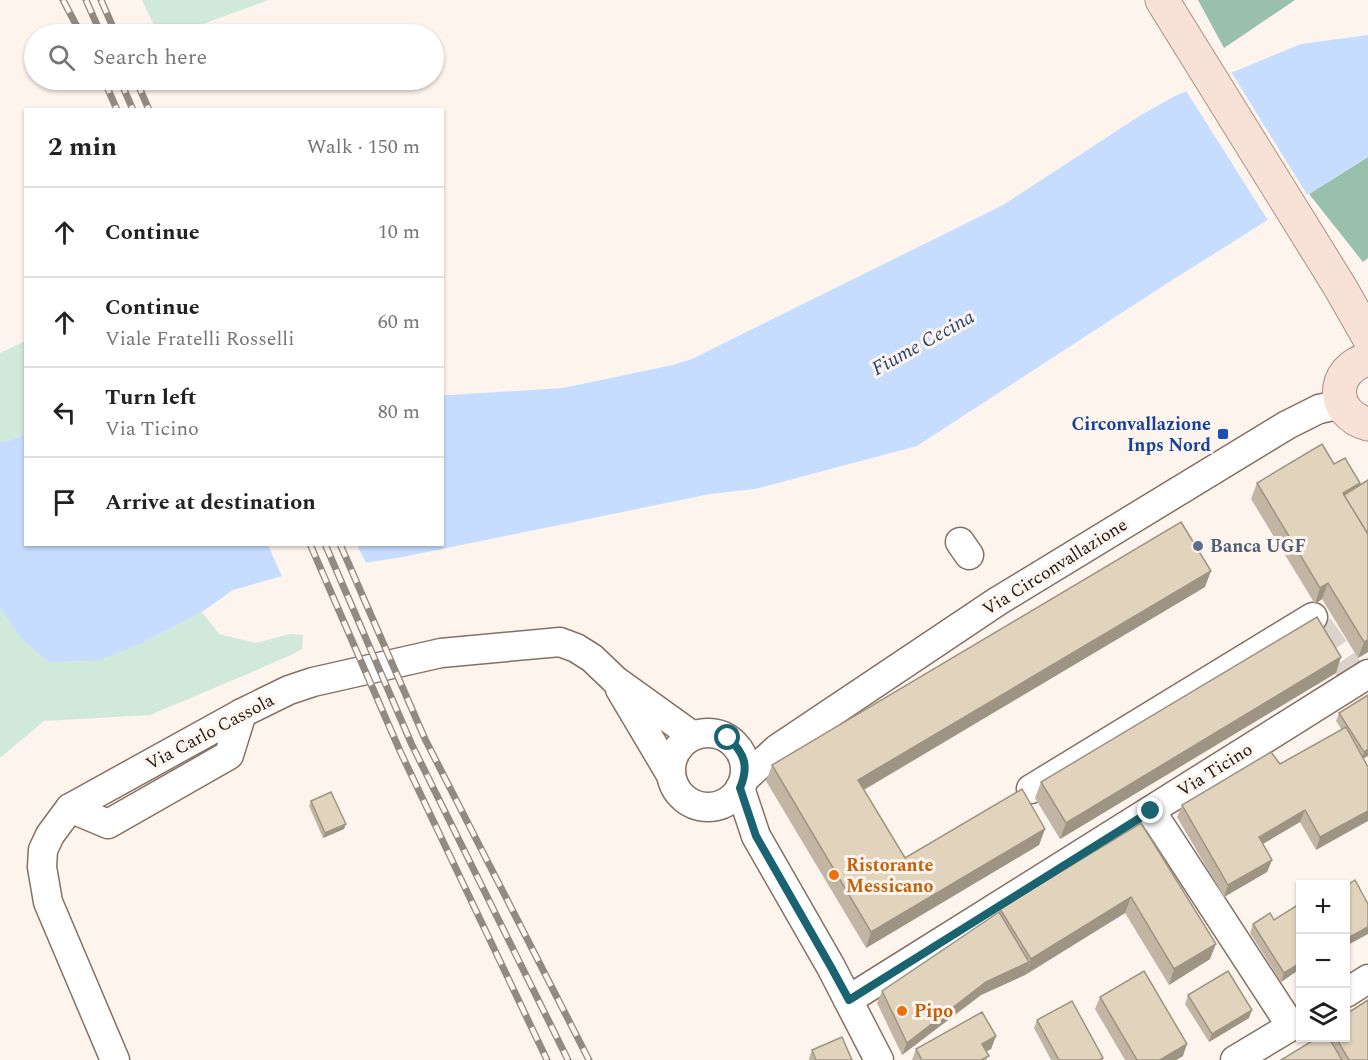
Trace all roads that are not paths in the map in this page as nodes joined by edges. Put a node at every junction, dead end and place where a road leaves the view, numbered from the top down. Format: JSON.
{"nodes":[{"id":1,"x":1162,"y":0,"type":"edge"},
{"id":2,"x":1368,"y":336,"type":"edge"},
{"id":3,"x":1368,"y":359,"type":"edge"},
{"id":4,"x":1342,"y":404,"type":"junction"},
{"id":5,"x":1368,"y":424,"type":"edge"},
{"id":6,"x":1313,"y":617,"type":"edge"},
{"id":7,"x":1368,"y":674,"type":"edge"},
{"id":8,"x":615,"y":680,"type":"junction"},
{"id":9,"x":693,"y":736,"type":"junction"},
{"id":10,"x":737,"y":746,"type":"junction"},
{"id":11,"x":777,"y":749,"type":"junction"},
{"id":12,"x":671,"y":775,"type":"junction"},
{"id":13,"x":742,"y":784,"type":"junction"},
{"id":14,"x":1031,"y":789,"type":"dead end"},
{"id":15,"x":716,"y":806,"type":"junction"},
{"id":16,"x":1151,"y":811,"type":"junction"},
{"id":17,"x":756,"y":836,"type":"junction"},
{"id":18,"x":1368,"y":979,"type":"edge"},
{"id":19,"x":1350,"y":990,"type":"edge"},
{"id":20,"x":849,"y":1000,"type":"junction"},
{"id":21,"x":1296,"y":1023,"type":"edge"},
{"id":22,"x":115,"y":1060,"type":"edge"},
{"id":23,"x":879,"y":1060,"type":"edge"},
{"id":24,"x":1235,"y":1060,"type":"edge"}],
"edges":[{"from":1,"to":2,"type":"main road"},
{"from":3,"to":4,"type":"main road"},
{"from":4,"to":5,"type":"main road"},
{"from":4,"to":11,"type":"street","name":"Via Circonvallazione"},
{"from":6,"to":14,"type":"street"},
{"from":7,"to":16,"type":"street","name":"Via Ticino"},
{"from":8,"to":9,"type":"street","name":"Via Carlo Cassola"},
{"from":8,"to":12,"type":"street","name":"Via Carlo Cassola"},
{"from":8,"to":22,"type":"street","name":"Via Carlo Cassola"},
{"from":9,"to":10,"type":"street"},
{"from":9,"to":12,"type":"street"},
{"from":10,"to":11,"type":"street"},
{"from":10,"to":13,"type":"street"},
{"from":11,"to":13,"type":"street","name":"Via Circonvallazione"},
{"from":12,"to":15,"type":"street"},
{"from":13,"to":15,"type":"street"},
{"from":13,"to":17,"type":"street"},
{"from":15,"to":17,"type":"street"},
{"from":16,"to":20,"type":"street","name":"Via Ticino"},
{"from":16,"to":21,"type":"street"},
{"from":17,"to":20,"type":"street"},
{"from":18,"to":19,"type":"street"},
{"from":20,"to":23,"type":"street"},
{"from":21,"to":24,"type":"street"}]}
